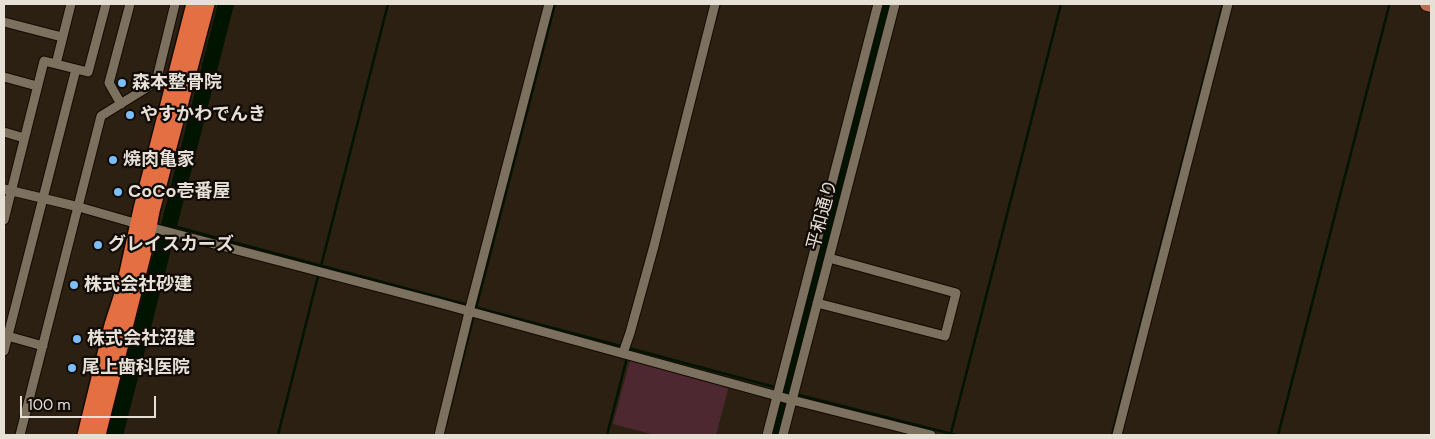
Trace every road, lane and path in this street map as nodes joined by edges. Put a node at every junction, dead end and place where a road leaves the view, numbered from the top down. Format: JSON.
{"nodes":[{"id":1,"x":71,"y":4,"type":"edge"},
{"id":2,"x":106,"y":4,"type":"edge"},
{"id":3,"x":130,"y":4,"type":"edge"},
{"id":4,"x":176,"y":4,"type":"edge"},
{"id":5,"x":194,"y":4,"type":"edge"},
{"id":6,"x":207,"y":4,"type":"edge"},
{"id":7,"x":549,"y":4,"type":"edge"},
{"id":8,"x":715,"y":4,"type":"edge"},
{"id":9,"x":878,"y":4,"type":"edge"},
{"id":10,"x":895,"y":4,"type":"edge"},
{"id":11,"x":1228,"y":4,"type":"edge"},
{"id":12,"x":1427,"y":4,"type":"edge"},
{"id":13,"x":1431,"y":5,"type":"edge"},
{"id":14,"x":4,"y":22,"type":"edge"},
{"id":15,"x":62,"y":37,"type":"junction"},
{"id":16,"x":56,"y":64,"type":"junction"},
{"id":17,"x":76,"y":69,"type":"junction"},
{"id":18,"x":4,"y":77,"type":"edge"},
{"id":19,"x":37,"y":86,"type":"junction"},
{"id":20,"x":121,"y":104,"type":"junction"},
{"id":21,"x":4,"y":132,"type":"edge"},
{"id":22,"x":24,"y":138,"type":"junction"},
{"id":23,"x":8,"y":190,"type":"edge"},
{"id":24,"x":44,"y":198,"type":"junction"},
{"id":25,"x":79,"y":207,"type":"junction"},
{"id":26,"x":4,"y":220,"type":"edge"},
{"id":27,"x":149,"y":227,"type":"junction"},
{"id":28,"x":829,"y":258,"type":"junction"},
{"id":29,"x":818,"y":303,"type":"junction"},
{"id":30,"x":470,"y":308,"type":"junction"},
{"id":31,"x":6,"y":335,"type":"edge"},
{"id":32,"x":44,"y":346,"type":"junction"},
{"id":33,"x":4,"y":351,"type":"edge"},
{"id":34,"x":626,"y":352,"type":"junction"},
{"id":35,"x":779,"y":392,"type":"junction"},
{"id":36,"x":791,"y":400,"type":"junction"},
{"id":37,"x":20,"y":435,"type":"edge"},
{"id":38,"x":85,"y":435,"type":"edge"},
{"id":39,"x":98,"y":435,"type":"edge"},
{"id":40,"x":439,"y":435,"type":"edge"},
{"id":41,"x":767,"y":435,"type":"edge"},
{"id":42,"x":783,"y":435,"type":"edge"},
{"id":43,"x":931,"y":435,"type":"edge"},
{"id":44,"x":1117,"y":435,"type":"edge"}],
"edges":[{"from":1,"to":15,"type":"street"},
{"from":2,"to":17,"type":"street"},
{"from":3,"to":20,"type":"street"},
{"from":4,"to":20,"type":"street"},
{"from":5,"to":27,"type":"highway"},
{"from":6,"to":27,"type":"highway"},
{"from":7,"to":30,"type":"street"},
{"from":8,"to":34,"type":"street"},
{"from":9,"to":35,"type":"street"},
{"from":10,"to":28,"type":"street","name":"平和通り"},
{"from":11,"to":44,"type":"street"},
{"from":12,"to":13,"type":"main road"},
{"from":14,"to":15,"type":"street"},
{"from":15,"to":16,"type":"street"},
{"from":16,"to":17,"type":"street"},
{"from":16,"to":19,"type":"street"},
{"from":17,"to":24,"type":"street"},
{"from":18,"to":19,"type":"street"},
{"from":19,"to":22,"type":"street"},
{"from":20,"to":25,"type":"street"},
{"from":21,"to":22,"type":"street"},
{"from":22,"to":23,"type":"street"},
{"from":23,"to":24,"type":"street"},
{"from":23,"to":26,"type":"street"},
{"from":24,"to":25,"type":"street"},
{"from":24,"to":31,"type":"street"},
{"from":25,"to":27,"type":"street"},
{"from":25,"to":32,"type":"street"},
{"from":27,"to":30,"type":"street"},
{"from":27,"to":38,"type":"highway"},
{"from":27,"to":39,"type":"highway"},
{"from":28,"to":29,"type":"street","name":"平和通り"},
{"from":28,"to":29,"type":"street"},
{"from":29,"to":36,"type":"street","name":"平和通り"},
{"from":30,"to":34,"type":"street"},
{"from":30,"to":40,"type":"street"},
{"from":31,"to":32,"type":"street"},
{"from":31,"to":33,"type":"street"},
{"from":32,"to":37,"type":"street"},
{"from":34,"to":35,"type":"street"},
{"from":35,"to":36,"type":"street"},
{"from":35,"to":41,"type":"street"},
{"from":36,"to":42,"type":"street","name":"平和通り"},
{"from":36,"to":43,"type":"street"}]}
